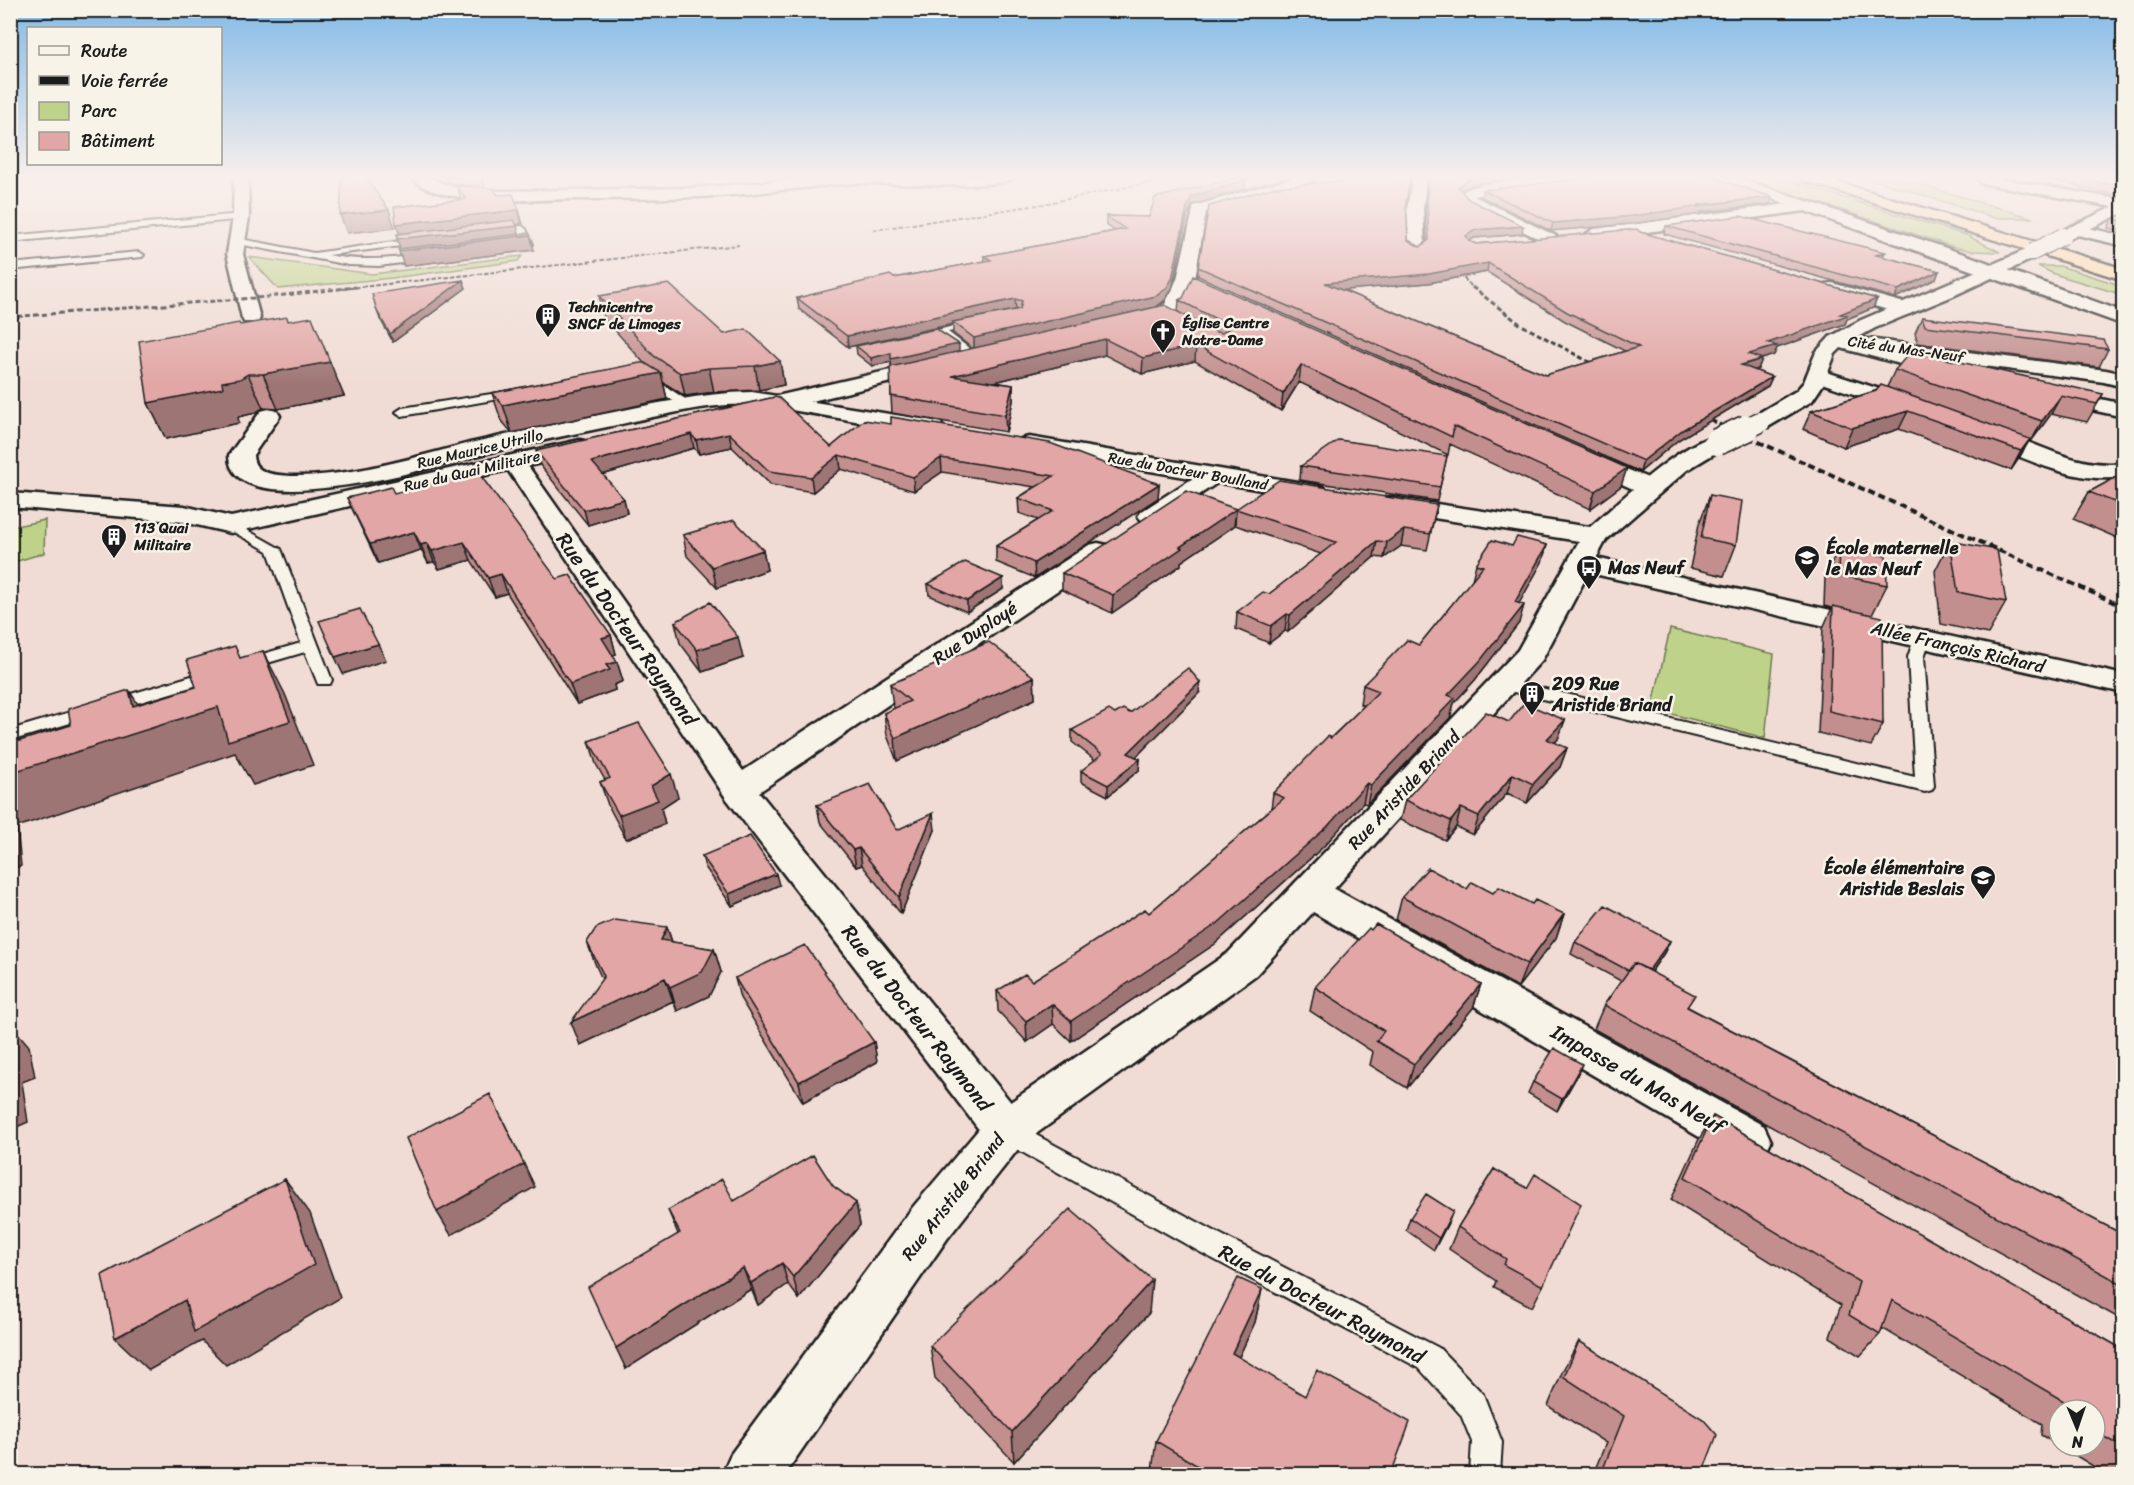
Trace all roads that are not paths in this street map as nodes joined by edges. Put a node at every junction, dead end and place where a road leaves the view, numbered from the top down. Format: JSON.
{"nodes":[{"id":1,"x":236,"y":246,"type":"edge"},
{"id":2,"x":269,"y":246,"type":"edge"},
{"id":3,"x":381,"y":246,"type":"edge"},
{"id":4,"x":511,"y":246,"type":"edge"},
{"id":5,"x":1197,"y":246,"type":"edge"},
{"id":6,"x":1923,"y":246,"type":"edge"},
{"id":7,"x":2031,"y":246,"type":"edge"},
{"id":8,"x":2044,"y":246,"type":"edge"},
{"id":9,"x":2068,"y":246,"type":"edge"},
{"id":10,"x":506,"y":247,"type":"edge"},
{"id":11,"x":318,"y":254,"type":"junction"},
{"id":12,"x":139,"y":255,"type":"dead end"},
{"id":13,"x":437,"y":256,"type":"edge"},
{"id":14,"x":2124,"y":263,"type":"edge"},
{"id":15,"x":10,"y":267,"type":"edge"},
{"id":16,"x":1990,"y":270,"type":"junction"},
{"id":17,"x":2124,"y":275,"type":"edge"},
{"id":18,"x":1816,"y":283,"type":"edge"},
{"id":19,"x":1905,"y":309,"type":"junction"},
{"id":20,"x":251,"y":318,"type":"dead end"},
{"id":21,"x":994,"y":320,"type":"edge"},
{"id":22,"x":2124,"y":320,"type":"edge"},
{"id":23,"x":1107,"y":326,"type":"edge"},
{"id":24,"x":1837,"y":340,"type":"junction"},
{"id":25,"x":996,"y":351,"type":"edge"},
{"id":26,"x":974,"y":357,"type":"junction"},
{"id":27,"x":1817,"y":375,"type":"junction"},
{"id":28,"x":2124,"y":381,"type":"edge"},
{"id":29,"x":629,"y":382,"type":"edge"},
{"id":30,"x":1996,"y":382,"type":"edge"},
{"id":31,"x":2031,"y":389,"type":"edge"},
{"id":32,"x":529,"y":391,"type":"edge"},
{"id":33,"x":782,"y":402,"type":"junction"},
{"id":34,"x":687,"y":404,"type":"junction"},
{"id":35,"x":2124,"y":411,"type":"edge"},
{"id":36,"x":402,"y":412,"type":"dead end"},
{"id":37,"x":1934,"y":415,"type":"edge"},
{"id":38,"x":268,"y":416,"type":"dead end"},
{"id":39,"x":677,"y":425,"type":"edge"},
{"id":40,"x":1967,"y":427,"type":"edge"},
{"id":41,"x":952,"y":431,"type":"edge"},
{"id":42,"x":1011,"y":441,"type":"edge"},
{"id":43,"x":595,"y":444,"type":"edge"},
{"id":44,"x":1569,"y":452,"type":"edge"},
{"id":45,"x":514,"y":462,"type":"junction"},
{"id":46,"x":2124,"y":470,"type":"edge"},
{"id":47,"x":1212,"y":476,"type":"junction"},
{"id":48,"x":1651,"y":488,"type":"junction"},
{"id":49,"x":1339,"y":496,"type":"edge"},
{"id":50,"x":10,"y":500,"type":"edge"},
{"id":51,"x":1373,"y":501,"type":"edge"},
{"id":52,"x":231,"y":525,"type":"junction"},
{"id":53,"x":1589,"y":550,"type":"junction"},
{"id":54,"x":1922,"y":639,"type":"junction"},
{"id":55,"x":309,"y":645,"type":"junction"},
{"id":56,"x":324,"y":680,"type":"dead end"},
{"id":57,"x":1503,"y":684,"type":"junction"},
{"id":58,"x":2124,"y":684,"type":"edge"},
{"id":59,"x":10,"y":736,"type":"edge"},
{"id":60,"x":738,"y":790,"type":"junction"},
{"id":61,"x":1309,"y":892,"type":"junction"},
{"id":62,"x":1006,"y":1130,"type":"junction"},
{"id":63,"x":1781,"y":1160,"type":"edge"},
{"id":64,"x":751,"y":1474,"type":"edge"},
{"id":65,"x":1485,"y":1474,"type":"edge"}],
"edges":[{"from":1,"to":20,"type":"street"},
{"from":2,"to":11,"type":"lane"},
{"from":3,"to":11,"type":"lane"},
{"from":4,"to":10,"type":"lane"},
{"from":5,"to":23,"type":"street"},
{"from":6,"to":16,"type":"street"},
{"from":7,"to":17,"type":"highway"},
{"from":8,"to":16,"type":"street","name":"Rue Aristide Briand","bridge":true},
{"from":9,"to":14,"type":"highway"},
{"from":11,"to":13,"type":"lane"},
{"from":12,"to":15,"type":"lane"},
{"from":16,"to":19,"type":"street","name":"Rue Aristide Briand"},
{"from":16,"to":22,"type":"street"},
{"from":18,"to":19,"type":"street"},
{"from":19,"to":24,"type":"street","name":"Rue Aristide Briand"},
{"from":21,"to":26,"type":"lane"},
{"from":24,"to":27,"type":"street","name":"Rue Aristide Briand"},
{"from":24,"to":28,"type":"street","name":"Cité du Mas-Neuf"},
{"from":24,"to":30,"type":"street","name":"Cité du Mas-Neuf"},
{"from":25,"to":26,"type":"street"},
{"from":26,"to":33,"type":"street"},
{"from":27,"to":37,"type":"street"},
{"from":27,"to":48,"type":"street","name":"Rue Aristide Briand","bridge":true},
{"from":29,"to":34,"type":"lane"},
{"from":31,"to":35,"type":"street"},
{"from":32,"to":36,"type":"lane"},
{"from":33,"to":34,"type":"street","name":"Rue Maurice Utrillo"},
{"from":33,"to":39,"type":"street"},
{"from":33,"to":41,"type":"street"},
{"from":34,"to":38,"type":"street","name":"Rue Maurice Utrillo"},
{"from":40,"to":46,"type":"street"},
{"from":42,"to":47,"type":"street","name":"Rue du Docteur Boulland"},
{"from":43,"to":45,"type":"street","name":"Rue du Quai Militaire"},
{"from":44,"to":48,"type":"street"},
{"from":45,"to":52,"type":"street","name":"Rue du Quai Militaire"},
{"from":45,"to":60,"type":"street","name":"Rue du Docteur Raymond"},
{"from":47,"to":49,"type":"street","name":"Rue du Docteur Boulland"},
{"from":47,"to":60,"type":"street","name":"Rue Duployé"},
{"from":48,"to":53,"type":"street","name":"Rue Aristide Briand"},
{"from":50,"to":52,"type":"street","name":"Rue du Quai Militaire"},
{"from":51,"to":53,"type":"street"},
{"from":52,"to":55,"type":"lane"},
{"from":53,"to":54,"type":"street","name":"Allée François Richard"},
{"from":53,"to":57,"type":"street","name":"Rue Aristide Briand"},
{"from":54,"to":57,"type":"lane"},
{"from":54,"to":58,"type":"street","name":"Allée François Richard"},
{"from":55,"to":56,"type":"lane"},
{"from":55,"to":59,"type":"lane"},
{"from":57,"to":61,"type":"street","name":"Rue Aristide Briand"},
{"from":60,"to":62,"type":"street","name":"Rue du Docteur Raymond"},
{"from":61,"to":62,"type":"street","name":"Rue Aristide Briand"},
{"from":61,"to":63,"type":"street","name":"Impasse du Mas Neuf"},
{"from":62,"to":64,"type":"street","name":"Rue Aristide Briand"},
{"from":62,"to":65,"type":"lane","name":"Rue du Docteur Raymond"}]}
